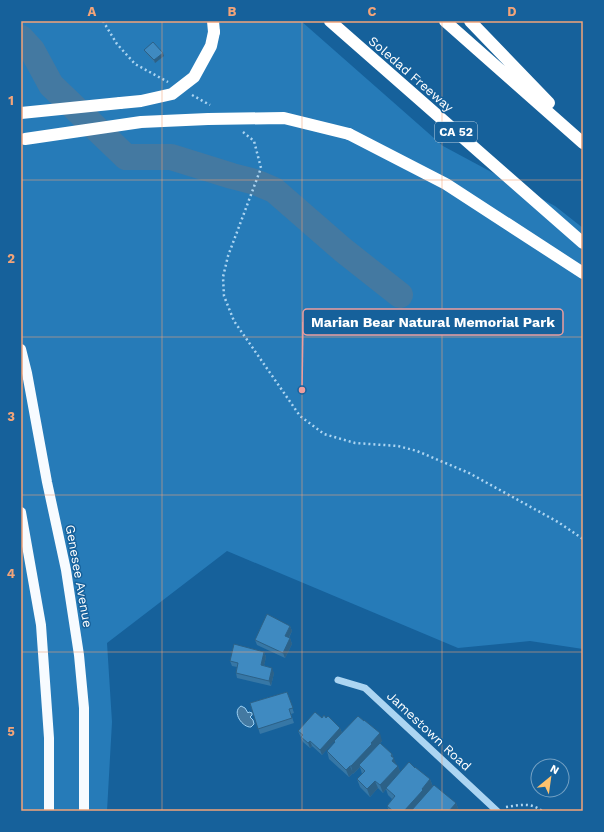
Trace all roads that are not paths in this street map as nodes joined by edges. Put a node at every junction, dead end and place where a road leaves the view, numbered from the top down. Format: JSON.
{"nodes":[{"id":1,"x":330,"y":21,"type":"edge"},
{"id":2,"x":444,"y":21,"type":"edge"},
{"id":3,"x":470,"y":21,"type":"edge"},
{"id":4,"x":214,"y":26,"type":"edge"},
{"id":5,"x":24,"y":113,"type":"edge"},
{"id":6,"x":23,"y":139,"type":"edge"},
{"id":7,"x":583,"y":139,"type":"edge"},
{"id":8,"x":583,"y":143,"type":"edge"},
{"id":9,"x":583,"y":243,"type":"edge"},
{"id":10,"x":583,"y":273,"type":"edge"},
{"id":11,"x":21,"y":349,"type":"edge"},
{"id":12,"x":21,"y":512,"type":"edge"},
{"id":13,"x":338,"y":680,"type":"dead end"},
{"id":14,"x":497,"y":810,"type":"edge"},
{"id":15,"x":49,"y":811,"type":"edge"},
{"id":16,"x":84,"y":811,"type":"edge"}],
"edges":[{"from":1,"to":9,"type":"highway","name":"Soledad Freeway","number":"CA 52"},
{"from":2,"to":8,"type":"highway"},
{"from":3,"to":7,"type":"highway"},
{"from":4,"to":5,"type":"highway","bridge":true},
{"from":6,"to":10,"type":"highway","bridge":true},
{"from":11,"to":16,"type":"main road","name":"Genesee Avenue"},
{"from":12,"to":15,"type":"main road"},
{"from":13,"to":14,"type":"street","name":"Jamestown Road"}]}
